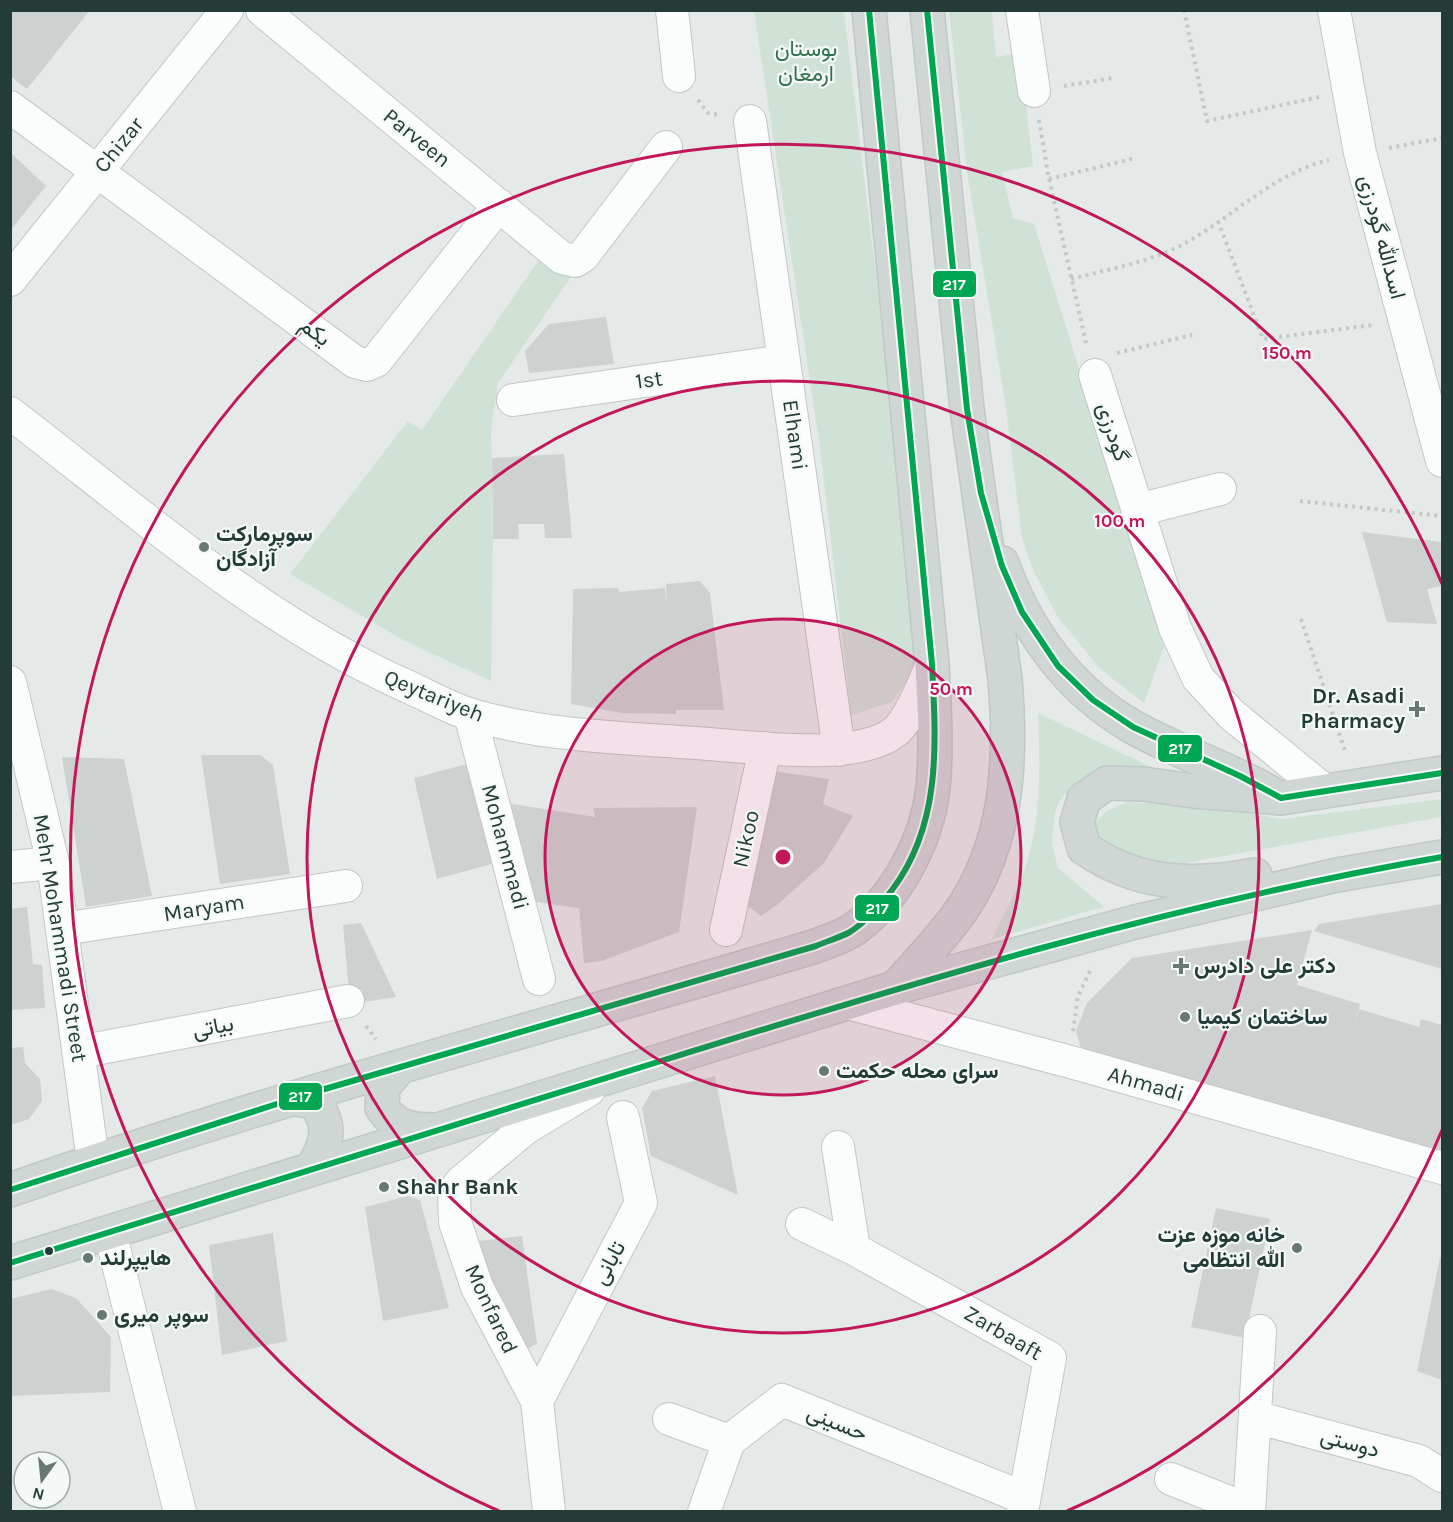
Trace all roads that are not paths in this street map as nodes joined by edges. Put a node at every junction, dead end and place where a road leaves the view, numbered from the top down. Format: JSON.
{"nodes":[{"id":1,"x":227,"y":10,"type":"edge"},
{"id":2,"x":262,"y":10,"type":"edge"},
{"id":3,"x":672,"y":10,"type":"edge"},
{"id":4,"x":869,"y":10,"type":"edge"},
{"id":5,"x":927,"y":10,"type":"edge"},
{"id":6,"x":1022,"y":10,"type":"edge"},
{"id":7,"x":1334,"y":10,"type":"edge"},
{"id":8,"x":679,"y":76,"type":"road end"},
{"id":9,"x":1034,"y":91,"type":"road end"},
{"id":10,"x":10,"y":107,"type":"edge"},
{"id":11,"x":750,"y":121,"type":"road end"},
{"id":12,"x":666,"y":147,"type":"dead end"},
{"id":13,"x":98,"y":171,"type":"junction"},
{"id":14,"x":500,"y":205,"type":"junction"},
{"id":15,"x":10,"y":280,"type":"edge"},
{"id":16,"x":784,"y":361,"type":"junction"},
{"id":17,"x":1093,"y":368,"type":"road end"},
{"id":18,"x":513,"y":399,"type":"dead end"},
{"id":19,"x":10,"y":413,"type":"edge"},
{"id":20,"x":1443,"y":461,"type":"edge"},
{"id":21,"x":1220,"y":489,"type":"dead end"},
{"id":22,"x":981,"y":493,"type":"junction"},
{"id":23,"x":1138,"y":510,"type":"junction"},
{"id":24,"x":932,"y":664,"type":"junction"},
{"id":25,"x":10,"y":682,"type":"edge"},
{"id":26,"x":470,"y":714,"type":"junction"},
{"id":27,"x":765,"y":748,"type":"junction"},
{"id":28,"x":839,"y":750,"type":"junction"},
{"id":29,"x":1443,"y":773,"type":"edge"},
{"id":30,"x":1325,"y":791,"type":"junction"},
{"id":31,"x":1281,"y":798,"type":"junction"},
{"id":32,"x":1440,"y":860,"type":"edge"},
{"id":33,"x":53,"y":863,"type":"junction"},
{"id":34,"x":10,"y":867,"type":"edge"},
{"id":35,"x":1337,"y":875,"type":"junction"},
{"id":36,"x":346,"y":886,"type":"dead end"},
{"id":37,"x":62,"y":929,"type":"junction"},
{"id":38,"x":726,"y":930,"type":"dead end"},
{"id":39,"x":539,"y":979,"type":"dead end"},
{"id":40,"x":896,"y":988,"type":"junction"},
{"id":41,"x":348,"y":1001,"type":"road end"},
{"id":42,"x":848,"y":1003,"type":"junction"},
{"id":43,"x":79,"y":1052,"type":"junction"},
{"id":44,"x":398,"y":1069,"type":"junction"},
{"id":45,"x":612,"y":1076,"type":"junction"},
{"id":46,"x":297,"y":1099,"type":"junction"},
{"id":47,"x":623,"y":1117,"type":"dead end"},
{"id":48,"x":440,"y":1130,"type":"junction"},
{"id":49,"x":838,"y":1147,"type":"dead end"},
{"id":50,"x":93,"y":1161,"type":"junction"},
{"id":51,"x":1443,"y":1167,"type":"edge"},
{"id":52,"x":312,"y":1169,"type":"junction"},
{"id":53,"x":10,"y":1190,"type":"edge"},
{"id":54,"x":802,"y":1224,"type":"dead end"},
{"id":55,"x":110,"y":1232,"type":"junction"},
{"id":56,"x":854,"y":1249,"type":"junction"},
{"id":57,"x":10,"y":1263,"type":"edge"},
{"id":58,"x":1260,"y":1331,"type":"dead end"},
{"id":59,"x":537,"y":1401,"type":"junction"},
{"id":60,"x":1255,"y":1417,"type":"junction"},
{"id":61,"x":669,"y":1419,"type":"dead end"},
{"id":62,"x":729,"y":1441,"type":"junction"},
{"id":63,"x":1443,"y":1476,"type":"edge"},
{"id":64,"x":1171,"y":1479,"type":"dead end"},
{"id":65,"x":1023,"y":1505,"type":"edge"},
{"id":66,"x":1249,"y":1511,"type":"edge"},
{"id":67,"x":180,"y":1512,"type":"edge"},
{"id":68,"x":549,"y":1512,"type":"edge"},
{"id":69,"x":704,"y":1512,"type":"edge"}],
"edges":[{"from":1,"to":13,"type":"street","name":"Chizar"},
{"from":2,"to":14,"type":"street","name":"Parveen"},
{"from":3,"to":8,"type":"street"},
{"from":4,"to":24,"type":"main road"},
{"from":5,"to":22,"type":"main road"},
{"from":6,"to":9,"type":"street"},
{"from":7,"to":20,"type":"street","name":"اسدالله گودرزی"},
{"from":10,"to":13,"type":"street"},
{"from":11,"to":16,"type":"street","name":"Elhami"},
{"from":12,"to":14,"type":"street","name":"Parveen"},
{"from":13,"to":14,"type":"street","name":"یکم"},
{"from":13,"to":15,"type":"street","name":"Chizar"},
{"from":16,"to":18,"type":"street","name":"1st"},
{"from":16,"to":28,"type":"street","name":"Elhami"},
{"from":17,"to":23,"type":"street","name":"گودرزی"},
{"from":19,"to":26,"type":"street","name":"Qeytariyeh"},
{"from":21,"to":23,"type":"street"},
{"from":22,"to":31,"type":"main road"},
{"from":22,"to":40,"type":"main road"},
{"from":23,"to":30,"type":"street","name":"گودرزی"},
{"from":24,"to":28,"type":"street","name":"Qeytariyeh"},
{"from":24,"to":44,"type":"main road"},
{"from":25,"to":33,"type":"street","name":"Mehr Mohammadi Street"},
{"from":26,"to":27,"type":"street","name":"Qeytariyeh"},
{"from":26,"to":39,"type":"street","name":"Mohammadi"},
{"from":27,"to":28,"type":"street","name":"Qeytariyeh"},
{"from":27,"to":38,"type":"street","name":"Nikoo"},
{"from":29,"to":30,"type":"main road"},
{"from":30,"to":31,"type":"main road"},
{"from":31,"to":35,"type":"main road"},
{"from":32,"to":35,"type":"main road"},
{"from":33,"to":34,"type":"street"},
{"from":33,"to":37,"type":"street","name":"Mehr Mohammadi Street"},
{"from":35,"to":40,"type":"main road"},
{"from":36,"to":37,"type":"street","name":"Maryam"},
{"from":37,"to":43,"type":"street","name":"Mehr Mohammadi Street"},
{"from":40,"to":42,"type":"main road"},
{"from":41,"to":43,"type":"street","name":"بیاتی"},
{"from":42,"to":45,"type":"main road"},
{"from":42,"to":51,"type":"street","name":"Ahmadi"},
{"from":43,"to":50,"type":"street","name":"Mehr Mohammadi Street"},
{"from":44,"to":46,"type":"main road"},
{"from":44,"to":48,"type":"main road"},
{"from":45,"to":48,"type":"main road"},
{"from":45,"to":59,"type":"street","name":"Monfared"},
{"from":46,"to":50,"type":"main road"},
{"from":46,"to":52,"type":"main road"},
{"from":47,"to":59,"type":"street","name":"تابانی"},
{"from":48,"to":52,"type":"main road"},
{"from":49,"to":56,"type":"street"},
{"from":50,"to":53,"type":"main road"},
{"from":52,"to":55,"type":"main road"},
{"from":54,"to":56,"type":"street","name":"Zarbaaft"},
{"from":55,"to":57,"type":"main road"},
{"from":55,"to":67,"type":"street"},
{"from":56,"to":65,"type":"street","name":"Zarbaaft"},
{"from":58,"to":60,"type":"street"},
{"from":59,"to":68,"type":"street","name":"Monfared"},
{"from":60,"to":63,"type":"street","name":"دوستی"},
{"from":60,"to":66,"type":"street"},
{"from":61,"to":62,"type":"street"},
{"from":62,"to":65,"type":"street","name":"حسینی"},
{"from":62,"to":69,"type":"street"},
{"from":64,"to":66,"type":"street"}]}
